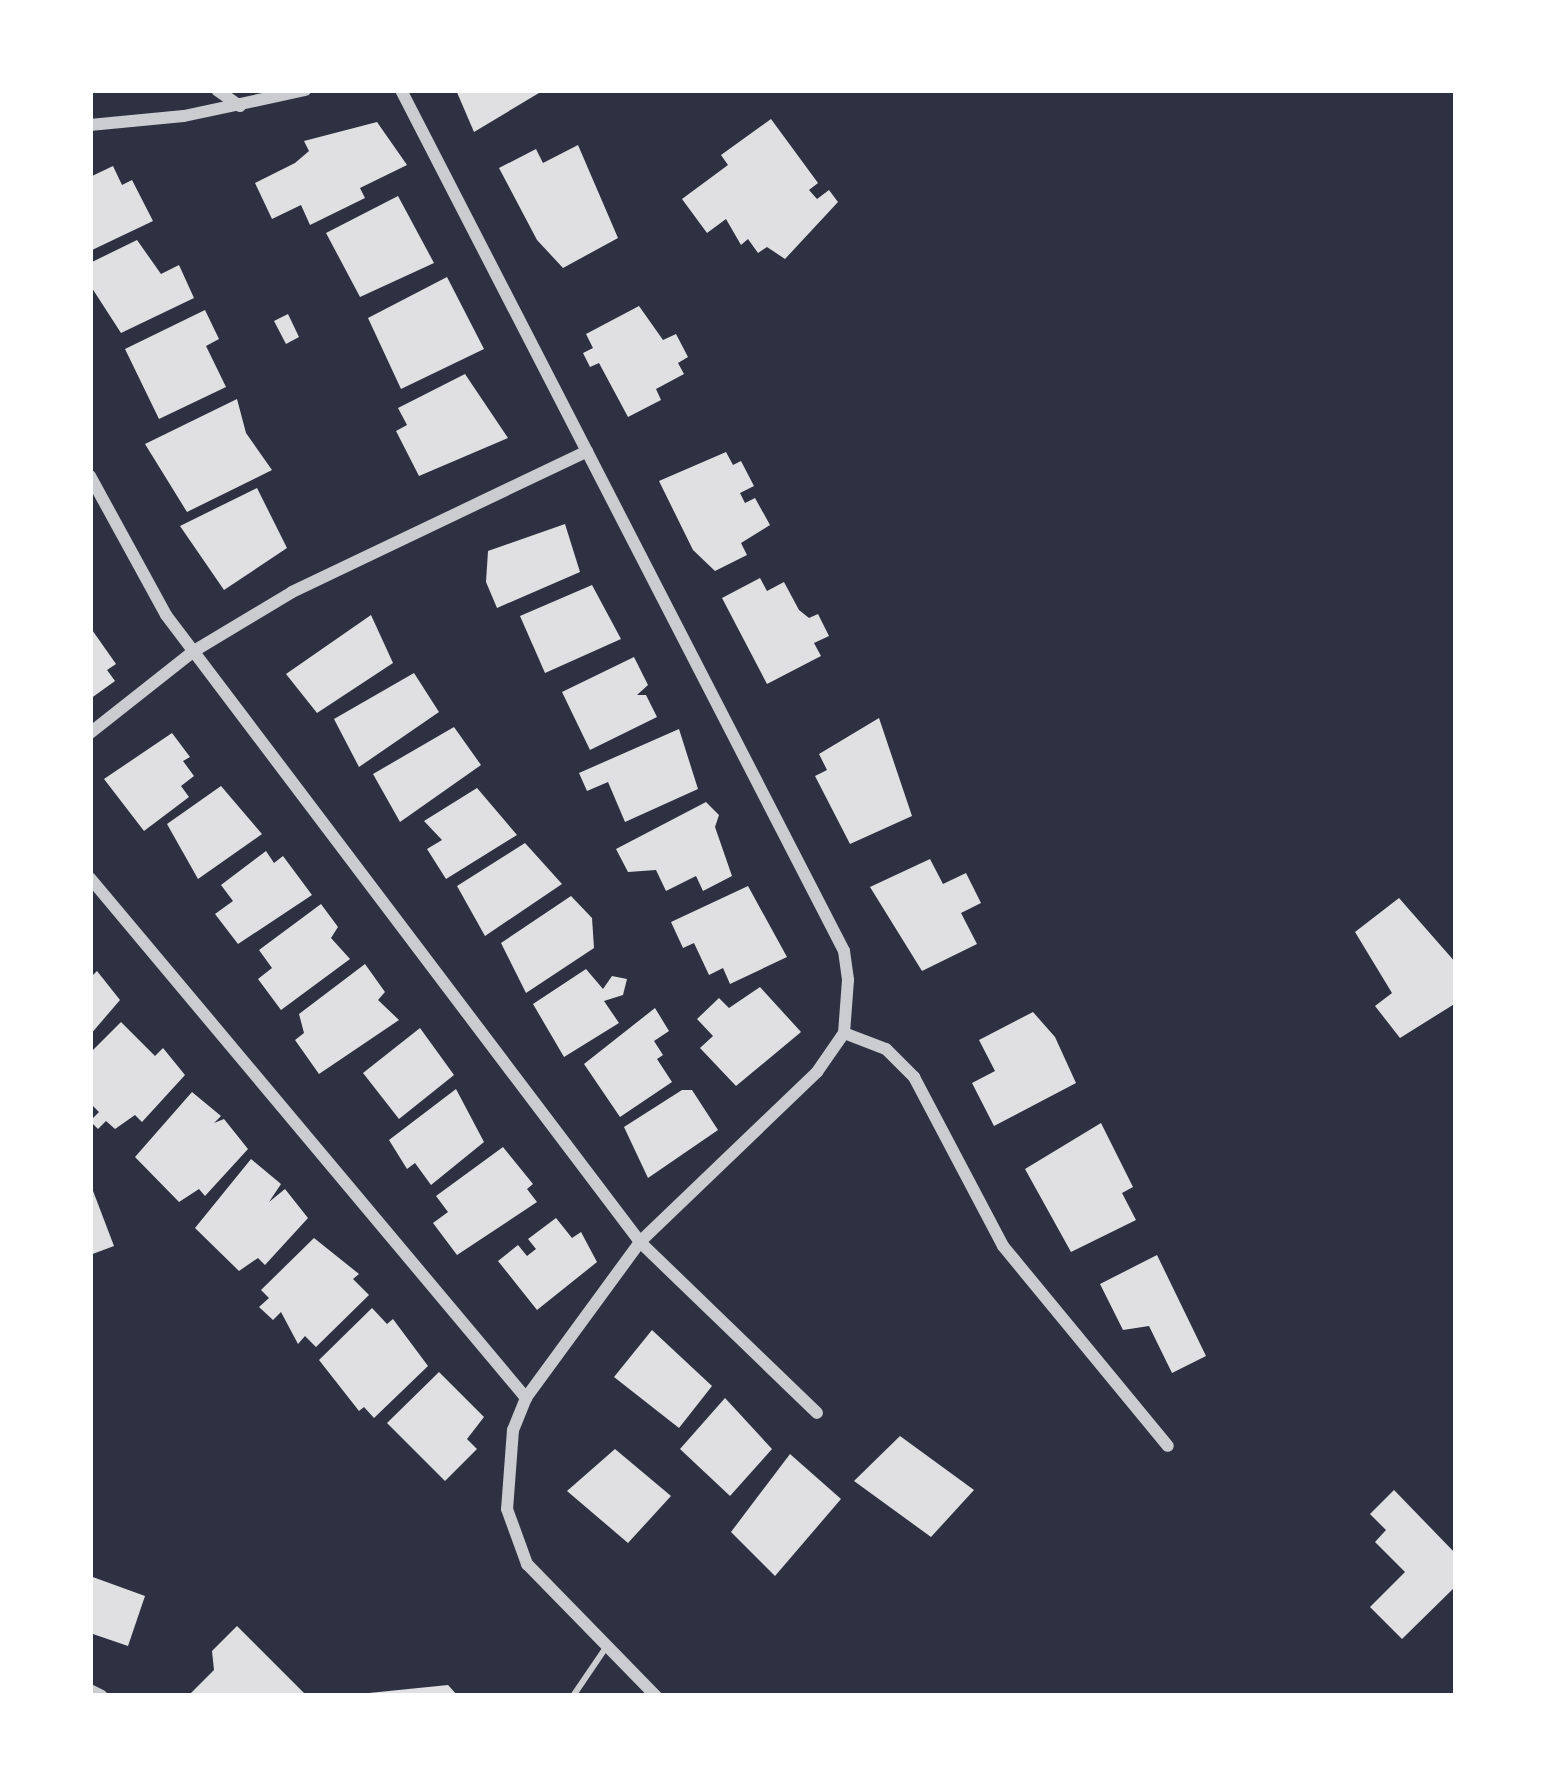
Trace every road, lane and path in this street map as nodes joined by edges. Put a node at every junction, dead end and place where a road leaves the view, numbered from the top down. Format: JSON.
{"nodes":[{"id":1,"x":218,"y":90,"type":"edge"},
{"id":2,"x":305,"y":90,"type":"edge"},
{"id":3,"x":400,"y":90,"type":"edge"},
{"id":4,"x":240,"y":106,"type":"junction"},
{"id":5,"x":90,"y":124,"type":"edge"},
{"id":6,"x":587,"y":451,"type":"junction"},
{"id":7,"x":90,"y":476,"type":"edge"},
{"id":8,"x":194,"y":652,"type":"junction"},
{"id":9,"x":90,"y":734,"type":"edge"},
{"id":10,"x":90,"y":878,"type":"edge"},
{"id":11,"x":844,"y":1033,"type":"junction"},
{"id":12,"x":640,"y":1242,"type":"junction"},
{"id":13,"x":526,"y":1398,"type":"junction"},
{"id":14,"x":818,"y":1412,"type":"dead end"},
{"id":15,"x":1168,"y":1446,"type":"dead end"},
{"id":16,"x":609,"y":1643,"type":"junction"},
{"id":17,"x":90,"y":1690,"type":"edge"},
{"id":18,"x":102,"y":1696,"type":"edge"},
{"id":19,"x":573,"y":1696,"type":"edge"},
{"id":20,"x":656,"y":1696,"type":"edge"}],
"edges":[{"from":1,"to":4,"type":"street"},
{"from":2,"to":4,"type":"street"},
{"from":3,"to":6,"type":"street"},
{"from":4,"to":5,"type":"street"},
{"from":6,"to":8,"type":"street"},
{"from":6,"to":11,"type":"street"},
{"from":7,"to":8,"type":"street"},
{"from":8,"to":9,"type":"street"},
{"from":8,"to":12,"type":"street"},
{"from":10,"to":13,"type":"street"},
{"from":11,"to":12,"type":"street"},
{"from":11,"to":15,"type":"street"},
{"from":12,"to":13,"type":"street"},
{"from":12,"to":14,"type":"street"},
{"from":13,"to":16,"type":"street"},
{"from":16,"to":19,"type":"lane"},
{"from":16,"to":20,"type":"street"},
{"from":17,"to":18,"type":"street"}]}
